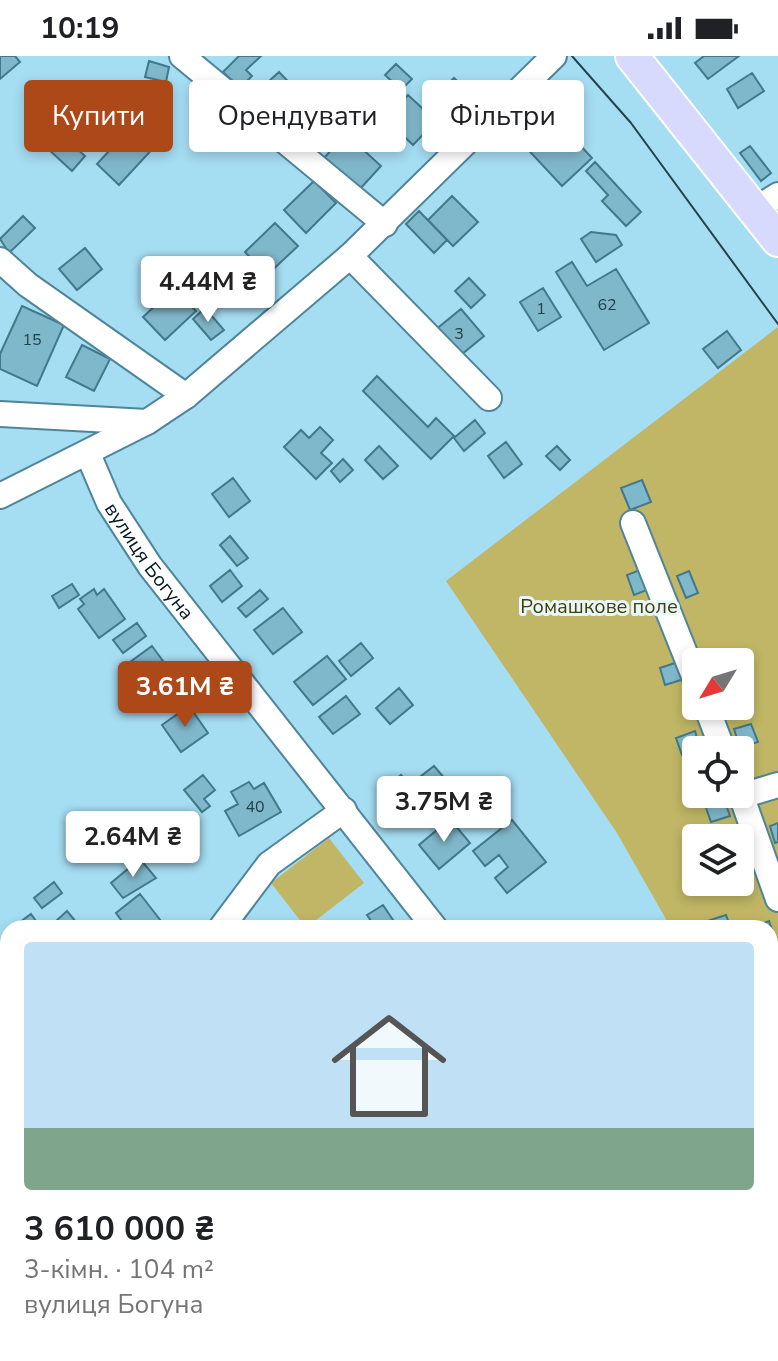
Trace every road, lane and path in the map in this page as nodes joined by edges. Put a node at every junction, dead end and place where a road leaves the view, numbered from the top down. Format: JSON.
{"nodes":[{"id":1,"x":182,"y":56,"type":"edge"},
{"id":2,"x":554,"y":56,"type":"edge"},
{"id":3,"x":632,"y":56,"type":"edge"},
{"id":4,"x":767,"y":202,"type":"edge"},
{"id":5,"x":385,"y":224,"type":"junction"},
{"id":6,"x":778,"y":240,"type":"edge"},
{"id":7,"x":350,"y":256,"type":"junction"},
{"id":8,"x":0,"y":260,"type":"edge"},
{"id":9,"x":186,"y":396,"type":"junction"},
{"id":10,"x":489,"y":398,"type":"dead end"},
{"id":11,"x":0,"y":414,"type":"edge"},
{"id":12,"x":147,"y":422,"type":"junction"},
{"id":13,"x":88,"y":454,"type":"junction"},
{"id":14,"x":0,"y":496,"type":"edge"},
{"id":15,"x":633,"y":523,"type":"dead end"},
{"id":16,"x":683,"y":648,"type":"edge"},
{"id":17,"x":778,"y":785,"type":"edge"},
{"id":18,"x":754,"y":791,"type":"edge"},
{"id":19,"x":746,"y":808,"type":"edge"},
{"id":20,"x":344,"y":810,"type":"junction"},
{"id":21,"x":778,"y":899,"type":"edge"},
{"id":22,"x":227,"y":920,"type":"edge"},
{"id":23,"x":429,"y":920,"type":"edge"}],
"edges":[{"from":1,"to":5,"type":"street"},
{"from":2,"to":5,"type":"street"},
{"from":3,"to":4,"type":"main road"},
{"from":4,"to":6,"type":"main road"},
{"from":5,"to":7,"type":"street"},
{"from":7,"to":9,"type":"street"},
{"from":7,"to":10,"type":"street"},
{"from":8,"to":9,"type":"street"},
{"from":9,"to":12,"type":"street"},
{"from":11,"to":12,"type":"street"},
{"from":12,"to":13,"type":"street"},
{"from":13,"to":14,"type":"street"},
{"from":13,"to":20,"type":"street","name":"вулиця Богуна"},
{"from":15,"to":16,"type":"street"},
{"from":17,"to":18,"type":"street"},
{"from":19,"to":21,"type":"street"},
{"from":20,"to":22,"type":"street"},
{"from":20,"to":23,"type":"street","name":"вулиця Богуна"}]}
